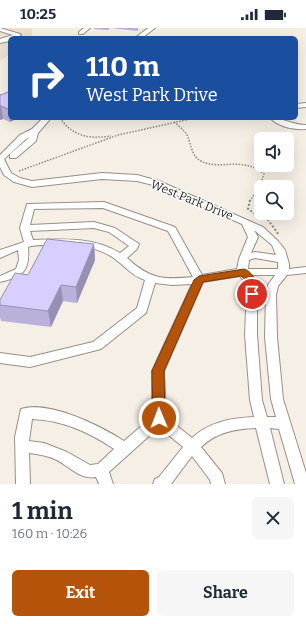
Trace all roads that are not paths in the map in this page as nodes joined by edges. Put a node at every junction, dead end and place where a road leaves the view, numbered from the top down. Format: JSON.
{"nodes":[{"id":1,"x":87,"y":28,"type":"edge"},
{"id":2,"x":152,"y":28,"type":"edge"},
{"id":3,"x":0,"y":29,"type":"edge"},
{"id":4,"x":81,"y":33,"type":"dead end"},
{"id":5,"x":14,"y":36,"type":"edge"},
{"id":6,"x":141,"y":36,"type":"edge"},
{"id":7,"x":45,"y":120,"type":"edge"},
{"id":8,"x":276,"y":120,"type":"edge"},
{"id":9,"x":306,"y":126,"type":"edge"},
{"id":10,"x":1,"y":165,"type":"edge"},
{"id":11,"x":245,"y":222,"type":"junction"},
{"id":12,"x":25,"y":228,"type":"junction"},
{"id":13,"x":26,"y":244,"type":"junction"},
{"id":14,"x":0,"y":255,"type":"edge"},
{"id":15,"x":120,"y":258,"type":"junction"},
{"id":16,"x":245,"y":258,"type":"junction"},
{"id":17,"x":282,"y":259,"type":"junction"},
{"id":18,"x":306,"y":270,"type":"edge"},
{"id":19,"x":244,"y":272,"type":"junction"},
{"id":20,"x":283,"y":273,"type":"junction"},
{"id":21,"x":0,"y":279,"type":"edge"},
{"id":22,"x":150,"y":279,"type":"junction"},
{"id":23,"x":199,"y":280,"type":"junction"},
{"id":24,"x":0,"y":358,"type":"edge"},
{"id":25,"x":159,"y":418,"type":"junction"},
{"id":26,"x":261,"y":423,"type":"junction"},
{"id":27,"x":284,"y":423,"type":"junction"},
{"id":28,"x":22,"y":446,"type":"junction"},
{"id":29,"x":193,"y":447,"type":"junction"},
{"id":30,"x":125,"y":449,"type":"junction"},
{"id":31,"x":101,"y":470,"type":"junction"},
{"id":32,"x":23,"y":484,"type":"edge"},
{"id":33,"x":106,"y":484,"type":"edge"},
{"id":34,"x":160,"y":484,"type":"edge"},
{"id":35,"x":218,"y":484,"type":"edge"},
{"id":36,"x":277,"y":484,"type":"edge"},
{"id":37,"x":302,"y":484,"type":"edge"}],
"edges":[{"from":1,"to":4,"type":"street"},
{"from":2,"to":6,"type":"street"},
{"from":3,"to":5,"type":"street"},
{"from":7,"to":10,"type":"street"},
{"from":8,"to":9,"type":"street"},
{"from":10,"to":11,"type":"street","name":"West Park Drive"},
{"from":11,"to":16,"type":"street","name":"West Park Drive"},
{"from":11,"to":17,"type":"street","name":"West Park Drive"},
{"from":12,"to":13,"type":"street"},
{"from":12,"to":15,"type":"street"},
{"from":12,"to":23,"type":"street"},
{"from":13,"to":14,"type":"street"},
{"from":13,"to":15,"type":"street"},
{"from":13,"to":21,"type":"street"},
{"from":15,"to":22,"type":"street"},
{"from":16,"to":17,"type":"street"},
{"from":16,"to":19,"type":"street","name":"West Park Drive"},
{"from":17,"to":20,"type":"street","name":"West Park Drive"},
{"from":18,"to":20,"type":"street"},
{"from":19,"to":20,"type":"street"},
{"from":19,"to":23,"type":"street"},
{"from":19,"to":26,"type":"street","name":"West Park Drive"},
{"from":20,"to":27,"type":"street"},
{"from":22,"to":23,"type":"street"},
{"from":22,"to":24,"type":"street"},
{"from":23,"to":25,"type":"street"},
{"from":25,"to":29,"type":"street"},
{"from":25,"to":30,"type":"street"},
{"from":26,"to":27,"type":"street"},
{"from":26,"to":29,"type":"street"},
{"from":26,"to":36,"type":"street","name":"West Park Drive"},
{"from":27,"to":37,"type":"street"},
{"from":28,"to":30,"type":"street"},
{"from":28,"to":31,"type":"street"},
{"from":28,"to":32,"type":"street"},
{"from":29,"to":34,"type":"street"},
{"from":29,"to":35,"type":"street"},
{"from":30,"to":31,"type":"street"},
{"from":31,"to":33,"type":"street"}]}
